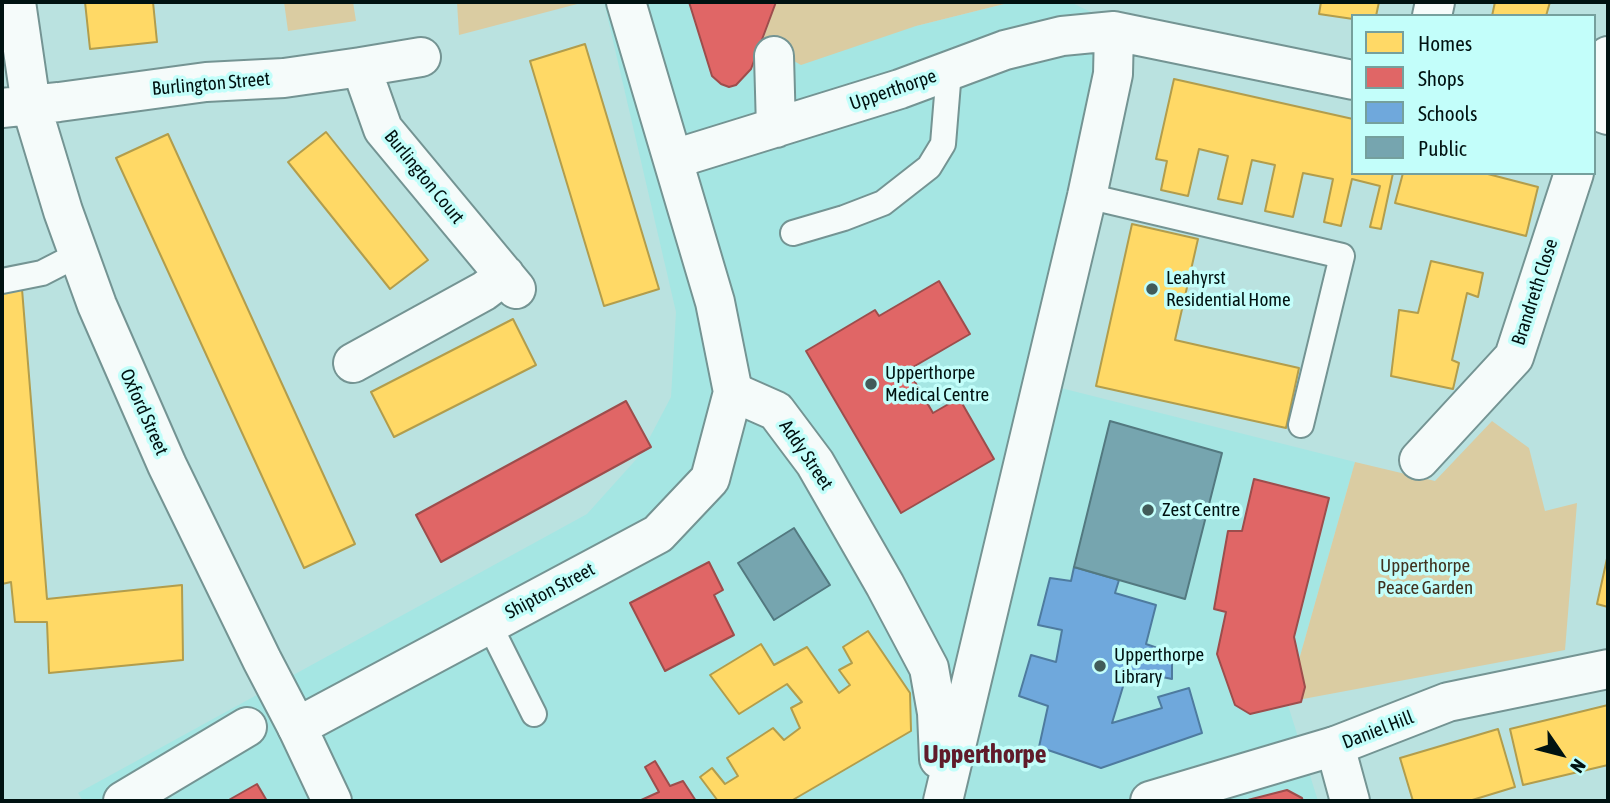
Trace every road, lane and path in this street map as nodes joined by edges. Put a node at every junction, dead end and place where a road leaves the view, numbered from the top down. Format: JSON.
{"nodes":[{"id":1,"x":16,"y":2,"type":"edge"},
{"id":2,"x":626,"y":2,"type":"edge"},
{"id":3,"x":1114,"y":31,"type":"junction"},
{"id":4,"x":774,"y":56,"type":"dead end"},
{"id":5,"x":1608,"y":56,"type":"edge"},
{"id":6,"x":421,"y":57,"type":"dead end"},
{"id":7,"x":360,"y":67,"type":"junction"},
{"id":8,"x":949,"y":71,"type":"junction"},
{"id":9,"x":1351,"y":80,"type":"edge"},
{"id":10,"x":1596,"y":81,"type":"edge"},
{"id":11,"x":17,"y":106,"type":"edge"},
{"id":12,"x":776,"y":128,"type":"junction"},
{"id":13,"x":674,"y":159,"type":"junction"},
{"id":14,"x":1573,"y":175,"type":"edge"},
{"id":15,"x":1087,"y":196,"type":"junction"},
{"id":16,"x":793,"y":233,"type":"dead end"},
{"id":17,"x":79,"y":254,"type":"junction"},
{"id":18,"x":2,"y":281,"type":"edge"},
{"id":19,"x":353,"y":363,"type":"dead end"},
{"id":20,"x":733,"y":392,"type":"junction"},
{"id":21,"x":1301,"y":425,"type":"dead end"},
{"id":22,"x":1419,"y":460,"type":"dead end"},
{"id":23,"x":489,"y":624,"type":"junction"},
{"id":24,"x":1608,"y":669,"type":"edge"},
{"id":25,"x":534,"y":715,"type":"dead end"},
{"id":26,"x":247,"y":727,"type":"dead end"},
{"id":27,"x":297,"y":727,"type":"junction"},
{"id":28,"x":1335,"y":746,"type":"junction"},
{"id":29,"x":123,"y":801,"type":"edge"},
{"id":30,"x":332,"y":801,"type":"edge"},
{"id":31,"x":941,"y":801,"type":"edge"},
{"id":32,"x":1150,"y":801,"type":"edge"},
{"id":33,"x":1350,"y":801,"type":"edge"}],
"edges":[{"from":1,"to":11,"type":"street","name":"Oxford Street"},
{"from":2,"to":13,"type":"street"},
{"from":3,"to":8,"type":"street","name":"Upperthorpe"},
{"from":3,"to":9,"type":"street","name":"Upperthorpe"},
{"from":3,"to":15,"type":"street"},
{"from":4,"to":12,"type":"street"},
{"from":5,"to":10,"type":"street"},
{"from":6,"to":7,"type":"street","name":"Burlington Street"},
{"from":7,"to":11,"type":"street","name":"Burlington Street"},
{"from":7,"to":19,"type":"street","name":"Burlington Court"},
{"from":8,"to":12,"type":"street","name":"Upperthorpe"},
{"from":8,"to":16,"type":"lane"},
{"from":11,"to":17,"type":"street","name":"Oxford Street"},
{"from":12,"to":13,"type":"street","name":"Upperthorpe"},
{"from":13,"to":20,"type":"street"},
{"from":14,"to":22,"type":"street","name":"Brandreth Close"},
{"from":15,"to":21,"type":"lane"},
{"from":15,"to":31,"type":"street"},
{"from":17,"to":18,"type":"lane"},
{"from":17,"to":27,"type":"street","name":"Oxford Street"},
{"from":20,"to":23,"type":"street","name":"Shipton Street"},
{"from":20,"to":31,"type":"street","name":"Addy Street"},
{"from":23,"to":25,"type":"lane"},
{"from":23,"to":27,"type":"street","name":"Shipton Street"},
{"from":24,"to":28,"type":"street","name":"Daniel Hill"},
{"from":26,"to":29,"type":"street"},
{"from":27,"to":30,"type":"street","name":"Oxford Street"},
{"from":28,"to":32,"type":"street","name":"Daniel Hill"},
{"from":28,"to":33,"type":"street"}]}
